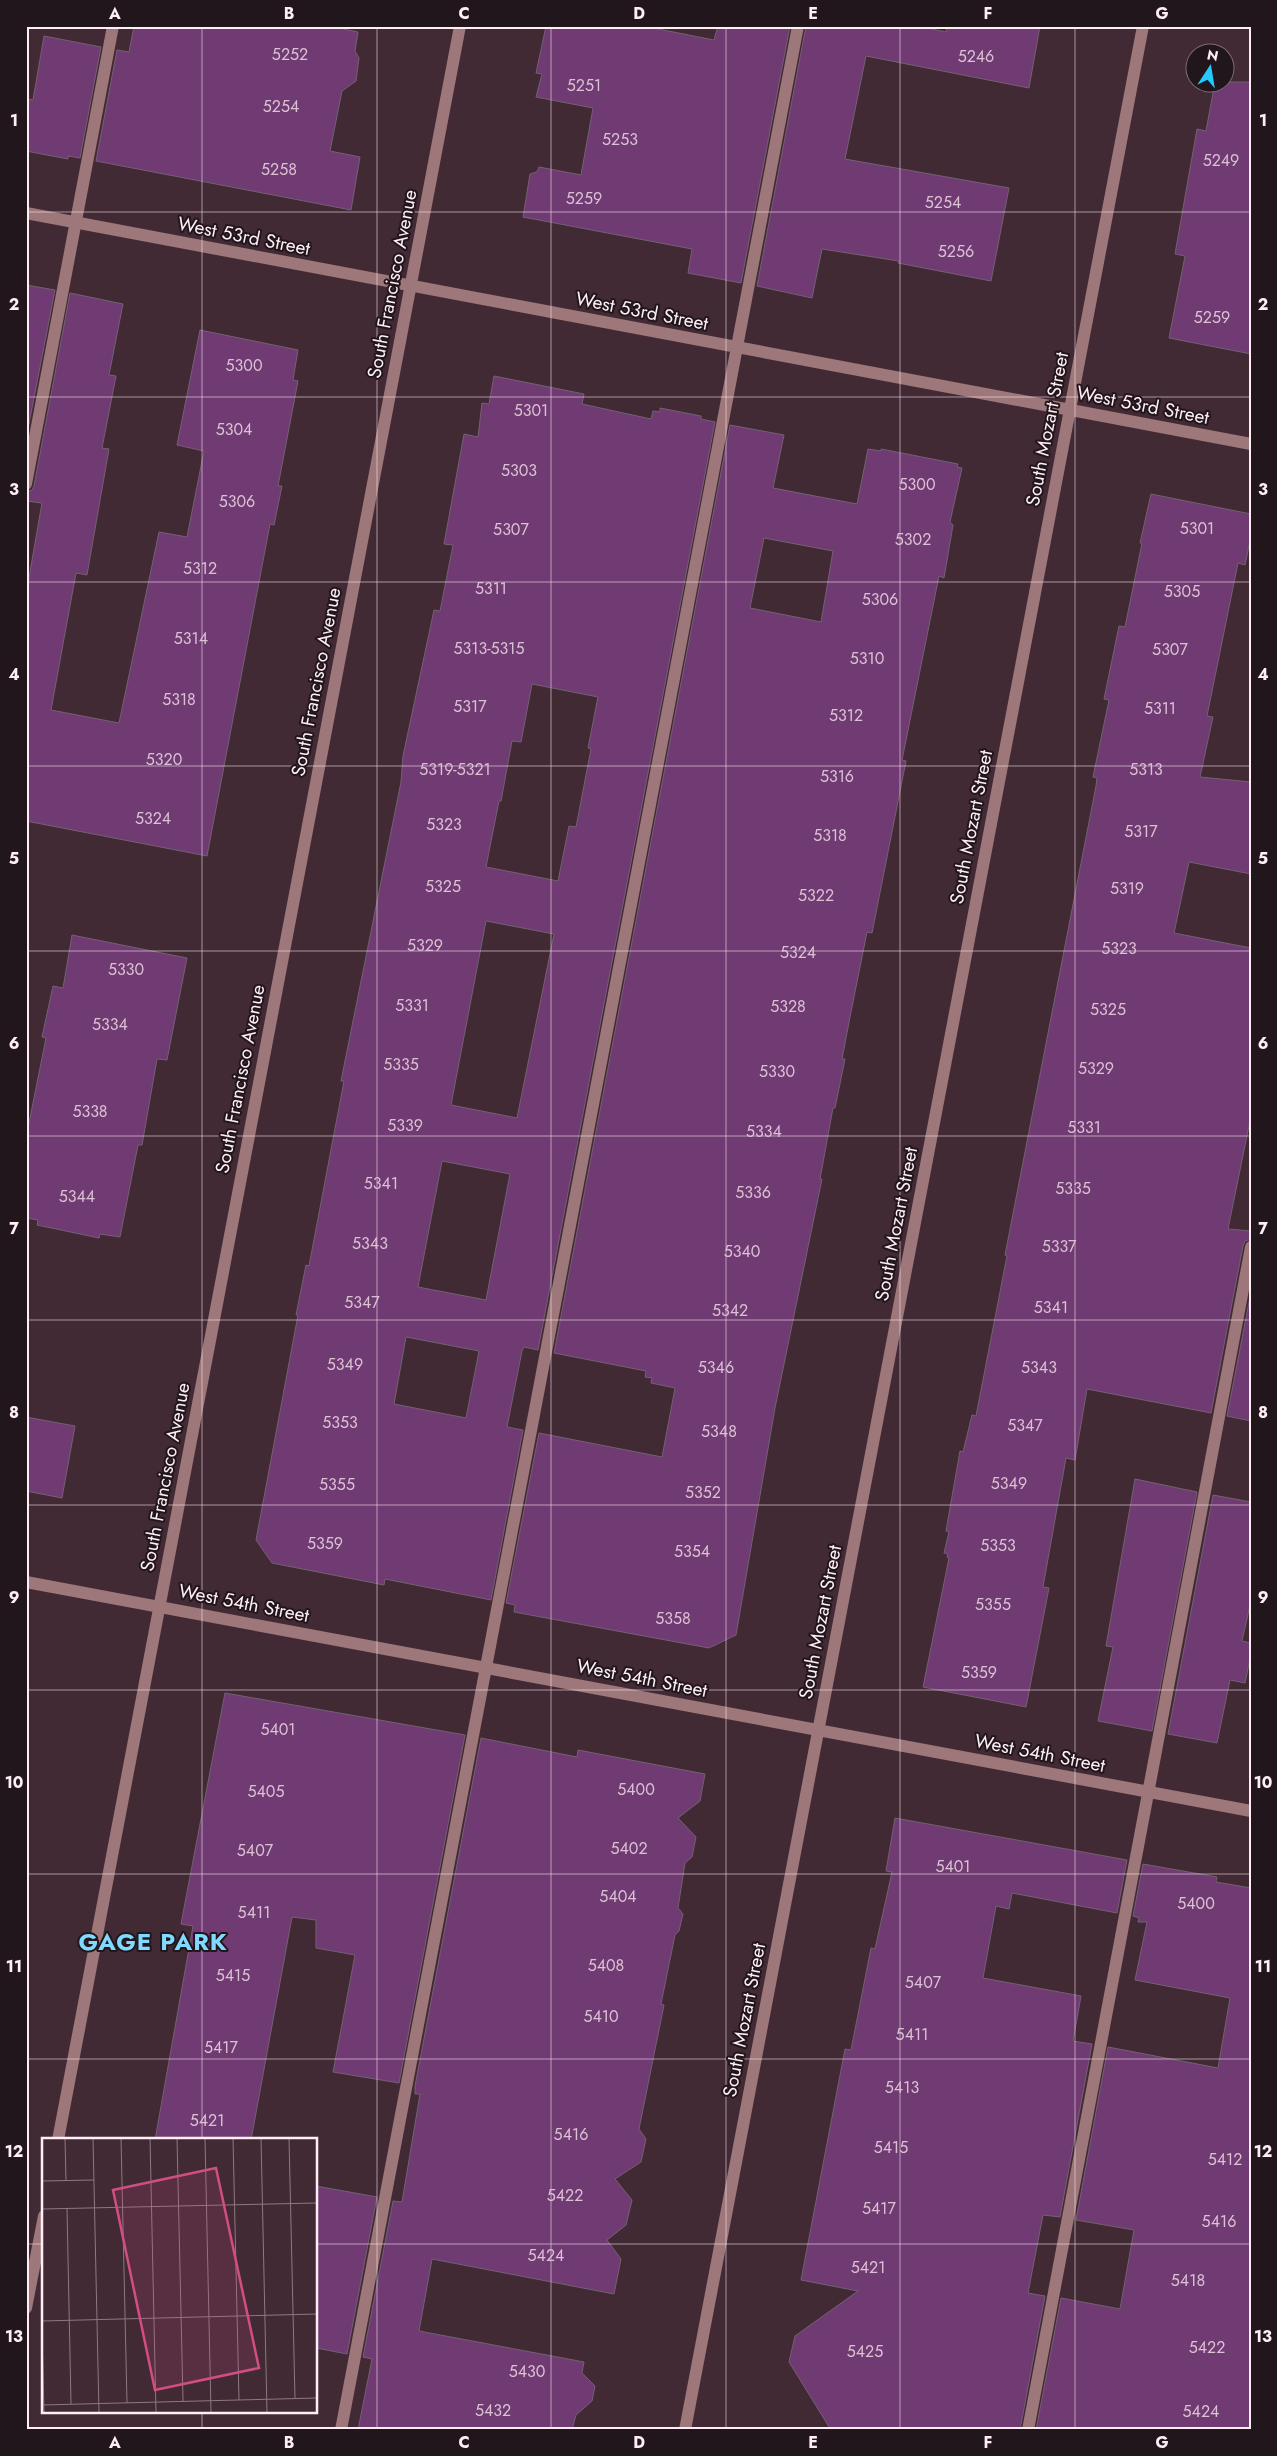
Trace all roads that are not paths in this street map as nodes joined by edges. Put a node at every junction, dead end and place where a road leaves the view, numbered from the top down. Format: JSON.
{"nodes":[{"id":1,"x":113,"y":26,"type":"edge"},
{"id":2,"x":460,"y":26,"type":"edge"},
{"id":3,"x":798,"y":26,"type":"edge"},
{"id":4,"x":1143,"y":26,"type":"edge"},
{"id":5,"x":26,"y":213,"type":"edge"},
{"id":6,"x":76,"y":222,"type":"junction"},
{"id":7,"x":410,"y":287,"type":"junction"},
{"id":8,"x":737,"y":347,"type":"junction"},
{"id":9,"x":1070,"y":410,"type":"junction"},
{"id":10,"x":1251,"y":444,"type":"edge"},
{"id":11,"x":26,"y":484,"type":"edge"},
{"id":12,"x":1251,"y":1247,"type":"edge"},
{"id":13,"x":26,"y":1582,"type":"edge"},
{"id":14,"x":159,"y":1607,"type":"junction"},
{"id":15,"x":486,"y":1668,"type":"junction"},
{"id":16,"x":818,"y":1730,"type":"junction"},
{"id":17,"x":1148,"y":1792,"type":"junction"},
{"id":18,"x":1251,"y":1811,"type":"edge"},
{"id":19,"x":58,"y":2138,"type":"edge"},
{"id":20,"x":42,"y":2226,"type":"edge"},
{"id":21,"x":26,"y":2308,"type":"edge"},
{"id":22,"x":341,"y":2430,"type":"edge"},
{"id":23,"x":685,"y":2430,"type":"edge"},
{"id":24,"x":1028,"y":2430,"type":"edge"}],
"edges":[{"from":1,"to":6,"type":"street"},
{"from":2,"to":7,"type":"street","name":"South Francisco Avenue"},
{"from":3,"to":8,"type":"street"},
{"from":4,"to":9,"type":"street","name":"South Mozart Street"},
{"from":5,"to":6,"type":"street","name":"West 53rd Street"},
{"from":6,"to":7,"type":"street","name":"West 53rd Street"},
{"from":6,"to":11,"type":"street"},
{"from":7,"to":8,"type":"street","name":"West 53rd Street"},
{"from":7,"to":14,"type":"street","name":"South Francisco Avenue"},
{"from":8,"to":9,"type":"street","name":"West 53rd Street"},
{"from":8,"to":15,"type":"street"},
{"from":9,"to":10,"type":"street","name":"West 53rd Street"},
{"from":9,"to":16,"type":"street","name":"South Mozart Street"},
{"from":12,"to":17,"type":"street"},
{"from":13,"to":14,"type":"street","name":"West 54th Street"},
{"from":14,"to":15,"type":"street","name":"West 54th Street"},
{"from":14,"to":19,"type":"street","name":"South Francisco Avenue"},
{"from":15,"to":16,"type":"street","name":"West 54th Street"},
{"from":15,"to":22,"type":"street"},
{"from":16,"to":17,"type":"street","name":"West 54th Street"},
{"from":16,"to":23,"type":"street","name":"South Mozart Street"},
{"from":17,"to":18,"type":"street","name":"West 54th Street"},
{"from":17,"to":24,"type":"street"},
{"from":20,"to":21,"type":"street"}]}
